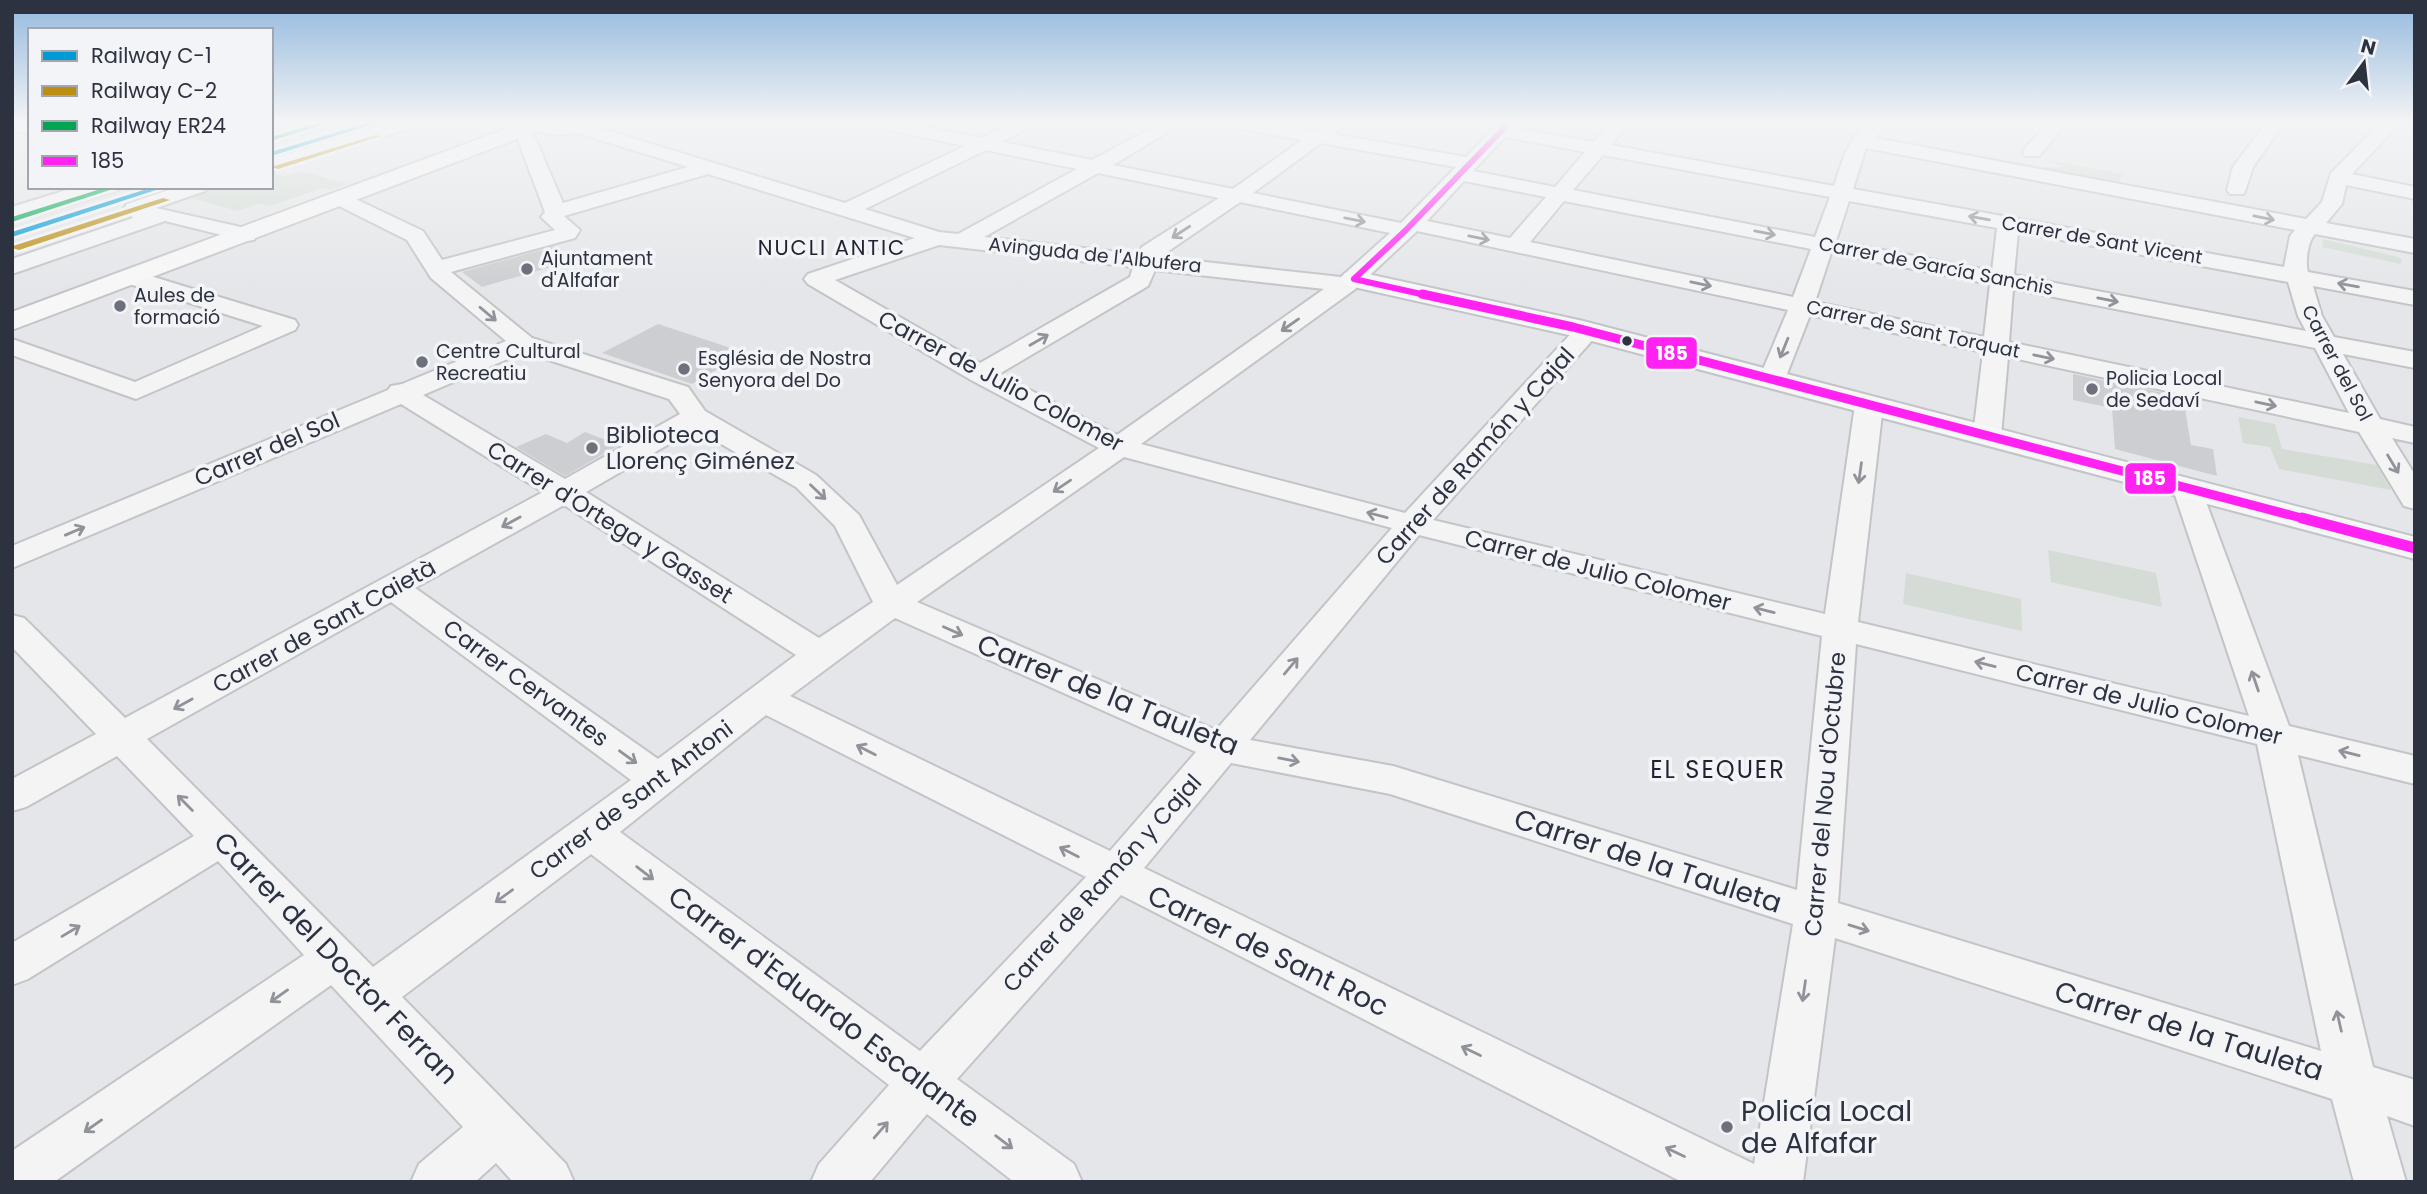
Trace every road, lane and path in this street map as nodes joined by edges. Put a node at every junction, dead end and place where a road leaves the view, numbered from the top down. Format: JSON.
{"nodes":[{"id":1,"x":396,"y":179,"type":"edge"},
{"id":2,"x":550,"y":179,"type":"edge"},
{"id":3,"x":670,"y":179,"type":"edge"},
{"id":4,"x":744,"y":179,"type":"edge"},
{"id":5,"x":911,"y":179,"type":"edge"},
{"id":6,"x":1070,"y":179,"type":"edge"},
{"id":7,"x":1150,"y":179,"type":"edge"},
{"id":8,"x":1260,"y":179,"type":"edge"},
{"id":9,"x":1452,"y":179,"type":"edge"},
{"id":10,"x":1504,"y":179,"type":"edge"},
{"id":11,"x":1574,"y":179,"type":"edge"},
{"id":12,"x":1764,"y":179,"type":"edge"},
{"id":13,"x":1848,"y":179,"type":"edge"},
{"id":14,"x":2096,"y":179,"type":"edge"},
{"id":15,"x":2244,"y":179,"type":"edge"},
{"id":16,"x":2338,"y":179,"type":"edge"},
{"id":17,"x":2346,"y":179,"type":"edge"},
{"id":18,"x":2217,"y":186,"type":"dead end"},
{"id":19,"x":91,"y":189,"type":"edge"},
{"id":20,"x":192,"y":189,"type":"edge"},
{"id":21,"x":23,"y":190,"type":"dead end"},
{"id":22,"x":1561,"y":193,"type":"junction"},
{"id":23,"x":1843,"y":193,"type":"junction"},
{"id":24,"x":2415,"y":193,"type":"edge"},
{"id":25,"x":1236,"y":196,"type":"junction"},
{"id":26,"x":59,"y":199,"type":"junction"},
{"id":27,"x":340,"y":200,"type":"junction"},
{"id":28,"x":847,"y":209,"type":"junction"},
{"id":29,"x":556,"y":212,"type":"junction"},
{"id":30,"x":2311,"y":213,"type":"junction"},
{"id":31,"x":12,"y":214,"type":"edge"},
{"id":32,"x":164,"y":214,"type":"junction"},
{"id":33,"x":2008,"y":223,"type":"junction"},
{"id":34,"x":1409,"y":227,"type":"junction"},
{"id":35,"x":2415,"y":227,"type":"edge"},
{"id":36,"x":246,"y":235,"type":"junction"},
{"id":37,"x":937,"y":238,"type":"junction"},
{"id":38,"x":963,"y":240,"type":"junction"},
{"id":39,"x":1823,"y":244,"type":"junction"},
{"id":40,"x":1516,"y":245,"type":"junction"},
{"id":41,"x":2415,"y":246,"type":"edge"},
{"id":42,"x":1147,"y":260,"type":"junction"},
{"id":43,"x":12,"y":267,"type":"edge"},
{"id":44,"x":436,"y":269,"type":"junction"},
{"id":45,"x":2297,"y":276,"type":"junction"},
{"id":46,"x":134,"y":278,"type":"junction"},
{"id":47,"x":2003,"y":279,"type":"junction"},
{"id":48,"x":1350,"y":282,"type":"junction"},
{"id":49,"x":2415,"y":298,"type":"edge"},
{"id":50,"x":1801,"y":305,"type":"junction"},
{"id":51,"x":18,"y":317,"type":"edge"},
{"id":52,"x":1587,"y":331,"type":"junction"},
{"id":53,"x":523,"y":343,"type":"junction"},
{"id":54,"x":2326,"y":343,"type":"junction"},
{"id":55,"x":12,"y":346,"type":"edge"},
{"id":56,"x":1997,"y":347,"type":"junction"},
{"id":57,"x":2415,"y":360,"type":"edge"},
{"id":58,"x":979,"y":374,"type":"junction"},
{"id":59,"x":1772,"y":379,"type":"junction"},
{"id":60,"x":400,"y":392,"type":"junction"},
{"id":61,"x":1869,"y":405,"type":"junction"},
{"id":62,"x":707,"y":424,"type":"junction"},
{"id":63,"x":2370,"y":426,"type":"junction"},
{"id":64,"x":2415,"y":435,"type":"edge"},
{"id":65,"x":1987,"y":436,"type":"junction"},
{"id":66,"x":1119,"y":447,"type":"junction"},
{"id":67,"x":2188,"y":489,"type":"junction"},
{"id":68,"x":565,"y":492,"type":"junction"},
{"id":69,"x":2415,"y":500,"type":"edge"},
{"id":70,"x":1412,"y":524,"type":"junction"},
{"id":71,"x":2415,"y":548,"type":"edge"},
{"id":72,"x":12,"y":558,"type":"edge"},
{"id":73,"x":393,"y":588,"type":"junction"},
{"id":74,"x":890,"y":603,"type":"junction"},
{"id":75,"x":12,"y":626,"type":"edge"},
{"id":76,"x":1840,"y":629,"type":"junction"},
{"id":77,"x":820,"y":654,"type":"junction"},
{"id":78,"x":26,"y":660,"type":"edge"},
{"id":79,"x":764,"y":698,"type":"junction"},
{"id":80,"x":2274,"y":735,"type":"junction"},
{"id":81,"x":120,"y":738,"type":"junction"},
{"id":82,"x":1222,"y":748,"type":"junction"},
{"id":83,"x":2415,"y":770,"type":"edge"},
{"id":84,"x":658,"y":779,"type":"junction"},
{"id":85,"x":12,"y":797,"type":"edge"},
{"id":86,"x":591,"y":832,"type":"junction"},
{"id":87,"x":222,"y":839,"type":"junction"},
{"id":88,"x":1114,"y":875,"type":"junction"},
{"id":89,"x":1816,"y":914,"type":"junction"},
{"id":90,"x":335,"y":957,"type":"junction"},
{"id":91,"x":12,"y":966,"type":"edge"},
{"id":92,"x":371,"y":994,"type":"junction"},
{"id":93,"x":923,"y":1082,"type":"junction"},
{"id":94,"x":2352,"y":1082,"type":"junction"},
{"id":95,"x":2415,"y":1103,"type":"edge"},
{"id":96,"x":499,"y":1128,"type":"junction"},
{"id":97,"x":12,"y":1181,"type":"edge"},
{"id":98,"x":437,"y":1182,"type":"edge"},
{"id":99,"x":548,"y":1182,"type":"edge"},
{"id":100,"x":836,"y":1182,"type":"edge"},
{"id":101,"x":1056,"y":1182,"type":"edge"},
{"id":102,"x":1736,"y":1182,"type":"edge"},
{"id":103,"x":1777,"y":1182,"type":"edge"},
{"id":104,"x":2380,"y":1182,"type":"edge"}],
"edges":[{"from":1,"to":27,"type":"street"},
{"from":2,"to":29,"type":"street"},
{"from":3,"to":29,"type":"street"},
{"from":4,"to":28,"type":"street","name":"Avinguda de l'Albufera"},
{"from":5,"to":28,"type":"street"},
{"from":6,"to":38,"type":"street"},
{"from":7,"to":25,"type":"street","name":"Carrer de Sant Torquat"},
{"from":8,"to":25,"type":"street"},
{"from":9,"to":34,"type":"street","name":"Carrer de Sant Antoni"},
{"from":10,"to":22,"type":"street","name":"Carrer de García Sanchis"},
{"from":11,"to":22,"type":"street"},
{"from":12,"to":23,"type":"street","name":"Carrer de Sant Vicent"},
{"from":13,"to":23,"type":"street"},
{"from":14,"to":30,"type":"street","one_way":true},
{"from":15,"to":18,"type":"street"},
{"from":16,"to":30,"type":"street","name":"Carrer del Sol"},
{"from":17,"to":24,"type":"street"},
{"from":19,"to":26,"type":"street"},
{"from":20,"to":32,"type":"street"},
{"from":21,"to":26,"type":"street"},
{"from":22,"to":39,"type":"street","name":"Carrer de García Sanchis","one_way":true},
{"from":22,"to":40,"type":"street"},
{"from":33,"to":23,"type":"street","name":"Carrer de Sant Vicent","one_way":true},
{"from":23,"to":39,"type":"street"},
{"from":25,"to":34,"type":"street","name":"Carrer de Sant Torquat","one_way":true},
{"from":25,"to":42,"type":"street","one_way":true},
{"from":26,"to":31,"type":"street"},
{"from":27,"to":36,"type":"street"},
{"from":27,"to":44,"type":"street"},
{"from":28,"to":37,"type":"street","name":"Avinguda de l'Albufera"},
{"from":29,"to":44,"type":"street"},
{"from":30,"to":35,"type":"street"},
{"from":30,"to":41,"type":"street"},
{"from":30,"to":45,"type":"street","name":"Carrer del Sol"},
{"from":32,"to":36,"type":"street"},
{"from":32,"to":43,"type":"street"},
{"from":33,"to":45,"type":"street","name":"Carrer de Sant Vicent"},
{"from":33,"to":47,"type":"street"},
{"from":34,"to":40,"type":"street","name":"Carrer de Sant Torquat","one_way":true},
{"from":34,"to":48,"type":"street","name":"Carrer de Sant Antoni"},
{"from":36,"to":46,"type":"street"},
{"from":37,"to":38,"type":"street","name":"Avinguda de l'Albufera"},
{"from":37,"to":58,"type":"street","name":"Carrer de Julio Colomer"},
{"from":38,"to":42,"type":"street","name":"Avinguda de l'Albufera"},
{"from":39,"to":47,"type":"street","name":"Carrer de García Sanchis"},
{"from":39,"to":50,"type":"street"},
{"from":40,"to":50,"type":"street","name":"Carrer de Sant Torquat","one_way":true},
{"from":42,"to":48,"type":"street","name":"Avinguda de l'Albufera"},
{"from":58,"to":42,"type":"street","one_way":true},
{"from":44,"to":53,"type":"street","one_way":true},
{"from":49,"to":45,"type":"street","name":"Carrer de Sant Vicent","one_way":true},
{"from":45,"to":54,"type":"street","name":"Carrer del Sol"},
{"from":46,"to":51,"type":"street"},
{"from":46,"to":55,"type":"street"},
{"from":47,"to":54,"type":"street","name":"Carrer de García Sanchis","one_way":true},
{"from":47,"to":56,"type":"street"},
{"from":48,"to":52,"type":"street","name":"Avinguda de l'Albufera"},
{"from":48,"to":66,"type":"street","name":"Carrer de Sant Antoni","one_way":true},
{"from":50,"to":56,"type":"street","name":"Carrer de Sant Torquat"},
{"from":50,"to":59,"type":"street","one_way":true},
{"from":52,"to":59,"type":"street","name":"Avinguda de l'Albufera"},
{"from":52,"to":70,"type":"street","name":"Carrer de Ramón y Cajal"},
{"from":53,"to":60,"type":"street","name":"Carrer del Sol"},
{"from":53,"to":62,"type":"street"},
{"from":54,"to":57,"type":"street","name":"Carrer de García Sanchis"},
{"from":54,"to":63,"type":"street","name":"Carrer del Sol"},
{"from":56,"to":63,"type":"street","name":"Carrer de Sant Torquat","one_way":true},
{"from":56,"to":65,"type":"street"},
{"from":58,"to":66,"type":"street","name":"Carrer de Julio Colomer"},
{"from":59,"to":61,"type":"street","name":"Avinguda de l'Albufera"},
{"from":60,"to":68,"type":"street","name":"Carrer d'Ortega y Gasset"},
{"from":72,"to":60,"type":"street","name":"Carrer del Sol","one_way":true},
{"from":61,"to":65,"type":"street","name":"Avinguda de l'Albufera"},
{"from":61,"to":76,"type":"street","name":"Carrer del Nou d'Octubre","one_way":true},
{"from":62,"to":68,"type":"street","name":"Carrer de Sant Caietà"},
{"from":62,"to":74,"type":"street","one_way":true},
{"from":63,"to":64,"type":"street","name":"Carrer de Sant Torquat"},
{"from":63,"to":69,"type":"street","name":"Carrer del Sol","one_way":true},
{"from":65,"to":67,"type":"street","name":"Avinguda de l'Albufera"},
{"from":70,"to":66,"type":"street","name":"Carrer de Julio Colomer","one_way":true},
{"from":66,"to":74,"type":"street","name":"Carrer de Sant Antoni","one_way":true},
{"from":67,"to":71,"type":"street","name":"Avinguda de l'Albufera"},
{"from":80,"to":67,"type":"street","one_way":true},
{"from":68,"to":73,"type":"street","name":"Carrer de Sant Caietà","one_way":true},
{"from":68,"to":77,"type":"street","name":"Carrer d'Ortega y Gasset"},
{"from":76,"to":70,"type":"street","name":"Carrer de Julio Colomer","one_way":true},
{"from":82,"to":70,"type":"street","name":"Carrer de Ramón y Cajal","one_way":true},
{"from":73,"to":81,"type":"street","name":"Carrer de Sant Caietà","one_way":true},
{"from":73,"to":84,"type":"street","name":"Carrer Cervantes","one_way":true},
{"from":74,"to":77,"type":"street","name":"Carrer de Sant Antoni"},
{"from":74,"to":82,"type":"street","name":"Carrer de la Tauleta","one_way":true},
{"from":75,"to":78,"type":"street","name":"Carrer del Doctor Ferran"},
{"from":80,"to":76,"type":"street","name":"Carrer de Julio Colomer","one_way":true},
{"from":76,"to":89,"type":"street","name":"Carrer del Nou d'Octubre"},
{"from":77,"to":79,"type":"street","name":"Carrer de Sant Antoni"},
{"from":78,"to":81,"type":"street","name":"Carrer del Doctor Ferran"},
{"from":79,"to":84,"type":"street","name":"Carrer de Sant Antoni"},
{"from":88,"to":79,"type":"street","name":"Carrer de Sant Roc","one_way":true},
{"from":83,"to":80,"type":"street","name":"Carrer de Julio Colomer","one_way":true},
{"from":94,"to":80,"type":"street","one_way":true},
{"from":81,"to":85,"type":"street","name":"Carrer de Sant Caietà"},
{"from":87,"to":81,"type":"street","name":"Carrer del Doctor Ferran","one_way":true},
{"from":82,"to":88,"type":"street","name":"Carrer de Ramón y Cajal"},
{"from":82,"to":89,"type":"street","name":"Carrer de la Tauleta","one_way":true},
{"from":84,"to":86,"type":"street","name":"Carrer de Sant Antoni"},
{"from":86,"to":92,"type":"street","name":"Carrer de Sant Antoni","one_way":true},
{"from":86,"to":93,"type":"street","name":"Carrer d'Eduardo Escalante","one_way":true},
{"from":87,"to":90,"type":"street","name":"Carrer del Doctor Ferran"},
{"from":91,"to":87,"type":"street","one_way":true},
{"from":88,"to":93,"type":"street","name":"Carrer de Ramón y Cajal"},
{"from":102,"to":88,"type":"street","name":"Carrer de Sant Roc","one_way":true},
{"from":89,"to":94,"type":"street","name":"Carrer de la Tauleta","one_way":true},
{"from":89,"to":103,"type":"street","name":"Carrer del Nou d'Octubre","one_way":true},
{"from":90,"to":92,"type":"street","name":"Carrer del Doctor Ferran"},
{"from":90,"to":97,"type":"street","one_way":true},
{"from":92,"to":96,"type":"street","name":"Carrer del Doctor Ferran"},
{"from":100,"to":93,"type":"street","name":"Carrer de Ramón y Cajal","one_way":true},
{"from":93,"to":101,"type":"street","name":"Carrer d'Eduardo Escalante","one_way":true},
{"from":94,"to":95,"type":"street","name":"Carrer de la Tauleta"},
{"from":94,"to":104,"type":"street"},
{"from":96,"to":98,"type":"street"},
{"from":96,"to":99,"type":"street","name":"Carrer del Doctor Ferran"}]}
